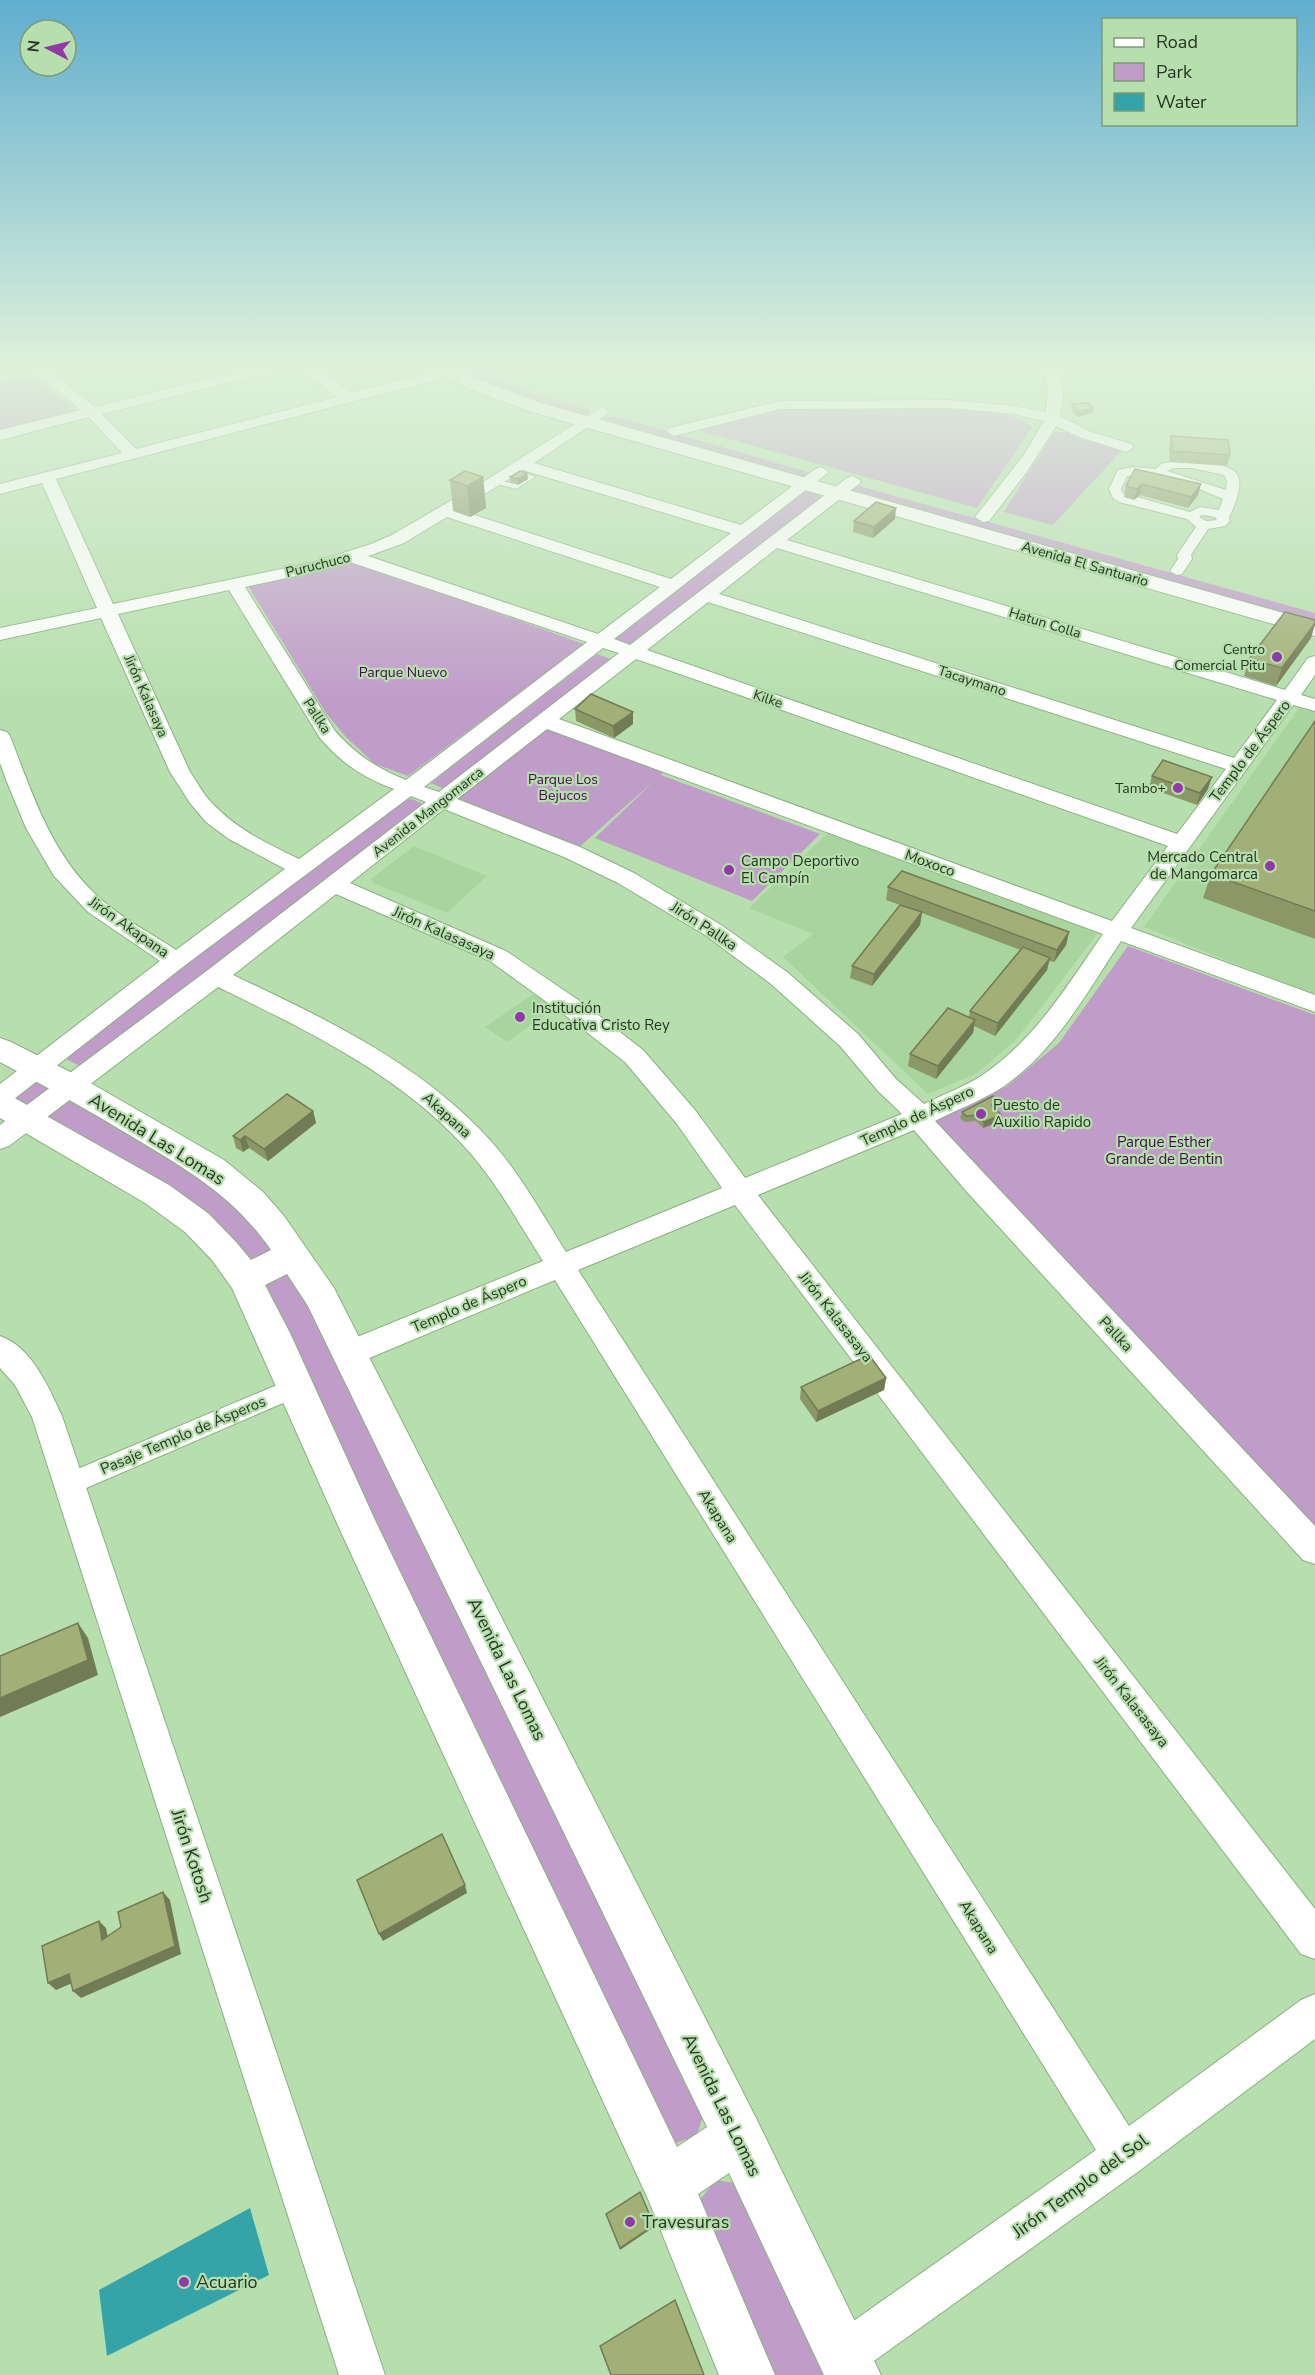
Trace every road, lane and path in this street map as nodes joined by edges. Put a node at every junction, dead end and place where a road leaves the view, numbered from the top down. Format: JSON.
{"nodes":[{"id":1,"x":40,"y":479,"type":"edge"},
{"id":2,"x":48,"y":479,"type":"edge"},
{"id":3,"x":510,"y":479,"type":"edge"},
{"id":4,"x":554,"y":479,"type":"edge"},
{"id":5,"x":812,"y":479,"type":"edge"},
{"id":6,"x":816,"y":479,"type":"edge"},
{"id":7,"x":1012,"y":479,"type":"edge"},
{"id":8,"x":1119,"y":479,"type":"edge"},
{"id":9,"x":1176,"y":479,"type":"edge"},
{"id":10,"x":1233,"y":479,"type":"edge"},
{"id":11,"x":845,"y":487,"type":"junction"},
{"id":12,"x":0,"y":489,"type":"edge"},
{"id":13,"x":1230,"y":497,"type":"junction"},
{"id":14,"x":445,"y":511,"type":"junction"},
{"id":15,"x":1192,"y":516,"type":"junction"},
{"id":16,"x":982,"y":517,"type":"junction"},
{"id":17,"x":1223,"y":517,"type":"junction"},
{"id":18,"x":1206,"y":525,"type":"junction"},
{"id":19,"x":744,"y":531,"type":"junction"},
{"id":20,"x":775,"y":542,"type":"junction"},
{"id":21,"x":353,"y":557,"type":"junction"},
{"id":22,"x":1181,"y":565,"type":"junction"},
{"id":23,"x":234,"y":584,"type":"junction"},
{"id":24,"x":673,"y":585,"type":"junction"},
{"id":25,"x":706,"y":596,"type":"junction"},
{"id":26,"x":1304,"y":606,"type":"dead end"},
{"id":27,"x":108,"y":611,"type":"junction"},
{"id":28,"x":1315,"y":629,"type":"edge"},
{"id":29,"x":0,"y":634,"type":"edge"},
{"id":30,"x":601,"y":641,"type":"junction"},
{"id":31,"x":633,"y":653,"type":"junction"},
{"id":32,"x":1315,"y":662,"type":"edge"},
{"id":33,"x":1290,"y":697,"type":"junction"},
{"id":34,"x":1315,"y":705,"type":"edge"},
{"id":35,"x":545,"y":721,"type":"junction"},
{"id":36,"x":0,"y":736,"type":"edge"},
{"id":37,"x":1238,"y":766,"type":"junction"},
{"id":38,"x":410,"y":787,"type":"junction"},
{"id":39,"x":443,"y":800,"type":"junction"},
{"id":40,"x":1182,"y":843,"type":"junction"},
{"id":41,"x":299,"y":868,"type":"junction"},
{"id":42,"x":334,"y":885,"type":"junction"},
{"id":43,"x":1116,"y":932,"type":"junction"},
{"id":44,"x":176,"y":961,"type":"junction"},
{"id":45,"x":216,"y":976,"type":"junction"},
{"id":46,"x":1315,"y":1004,"type":"edge"},
{"id":47,"x":0,"y":1049,"type":"edge"},
{"id":48,"x":55,"y":1077,"type":"junction"},
{"id":49,"x":7,"y":1114,"type":"edge"},
{"id":50,"x":920,"y":1117,"type":"junction"},
{"id":51,"x":740,"y":1192,"type":"junction"},
{"id":52,"x":293,"y":1255,"type":"junction"},
{"id":53,"x":560,"y":1266,"type":"junction"},
{"id":54,"x":245,"y":1279,"type":"junction"},
{"id":55,"x":0,"y":1348,"type":"edge"},
{"id":56,"x":350,"y":1353,"type":"junction"},
{"id":57,"x":296,"y":1387,"type":"junction"},
{"id":58,"x":70,"y":1484,"type":"junction"},
{"id":59,"x":1315,"y":1549,"type":"edge"},
{"id":60,"x":1315,"y":1940,"type":"edge"},
{"id":61,"x":1315,"y":2014,"type":"edge"},
{"id":62,"x":738,"y":2136,"type":"junction"},
{"id":63,"x":1124,"y":2156,"type":"junction"},
{"id":64,"x":668,"y":2184,"type":"junction"},
{"id":65,"x":849,"y":2365,"type":"edge"},
{"id":66,"x":362,"y":2375,"type":"edge"},
{"id":67,"x":747,"y":2375,"type":"edge"}],
"edges":[{"from":1,"to":12,"type":"street"},
{"from":2,"to":27,"type":"street","name":"Jirón Kalasaya"},
{"from":3,"to":14,"type":"street","name":"Puruchuco"},
{"from":4,"to":19,"type":"street"},
{"from":5,"to":19,"type":"street","name":"Avenida Mangomarca"},
{"from":6,"to":11,"type":"street","name":"Avenida El Santuario"},
{"from":7,"to":16,"type":"street"},
{"from":8,"to":15,"type":"street"},
{"from":9,"to":13,"type":"street"},
{"from":10,"to":13,"type":"street"},
{"from":11,"to":16,"type":"street","name":"Avenida El Santuario"},
{"from":11,"to":20,"type":"street","name":"Avenida Mangomarca"},
{"from":11,"to":28,"type":"street","name":"Avenida El Santuario"},
{"from":13,"to":17,"type":"street"},
{"from":14,"to":21,"type":"street","name":"Puruchuco"},
{"from":14,"to":24,"type":"street"},
{"from":15,"to":17,"type":"street"},
{"from":15,"to":18,"type":"street"},
{"from":16,"to":22,"type":"street","name":"Avenida El Santuario"},
{"from":17,"to":18,"type":"street"},
{"from":18,"to":22,"type":"street"},
{"from":19,"to":24,"type":"street","name":"Avenida Mangomarca"},
{"from":20,"to":25,"type":"street","name":"Avenida Mangomarca"},
{"from":20,"to":33,"type":"street","name":"Hatun Colla"},
{"from":21,"to":23,"type":"street","name":"Puruchuco"},
{"from":21,"to":30,"type":"street","name":"Kilke"},
{"from":22,"to":26,"type":"street","name":"Avenida El Santuario"},
{"from":23,"to":27,"type":"street","name":"Puruchuco"},
{"from":23,"to":38,"type":"street","name":"Pallka"},
{"from":24,"to":30,"type":"street","name":"Avenida Mangomarca"},
{"from":25,"to":31,"type":"street","name":"Avenida Mangomarca"},
{"from":25,"to":37,"type":"street","name":"Tacaymano"},
{"from":27,"to":29,"type":"street","name":"Puruchuco"},
{"from":27,"to":41,"type":"street","name":"Jirón Kalasaya"},
{"from":30,"to":31,"type":"street","name":"Kilke"},
{"from":30,"to":38,"type":"street","name":"Avenida Mangomarca"},
{"from":31,"to":35,"type":"street","name":"Avenida Mangomarca"},
{"from":31,"to":40,"type":"street","name":"Kilke"},
{"from":32,"to":33,"type":"street","name":"Templo de Áspero"},
{"from":33,"to":34,"type":"street","name":"Hatun Colla"},
{"from":33,"to":37,"type":"street","name":"Templo de Áspero"},
{"from":35,"to":39,"type":"street","name":"Avenida Mangomarca"},
{"from":35,"to":43,"type":"street","name":"Moxoco"},
{"from":36,"to":44,"type":"street","name":"Jirón Akapana"},
{"from":37,"to":40,"type":"street","name":"Templo de Áspero"},
{"from":38,"to":39,"type":"street","name":"Pallka"},
{"from":38,"to":41,"type":"street","name":"Avenida Mangomarca"},
{"from":39,"to":42,"type":"street","name":"Avenida Mangomarca"},
{"from":39,"to":50,"type":"street","name":"Jirón Pallka"},
{"from":40,"to":43,"type":"street","name":"Templo de Áspero"},
{"from":41,"to":44,"type":"street","name":"Avenida Mangomarca"},
{"from":42,"to":45,"type":"street","name":"Avenida Mangomarca"},
{"from":42,"to":51,"type":"street","name":"Jirón Kalasasaya"},
{"from":43,"to":46,"type":"street","name":"Moxoco"},
{"from":43,"to":50,"type":"street","name":"Templo de Áspero"},
{"from":44,"to":48,"type":"street","name":"Avenida Mangomarca"},
{"from":45,"to":48,"type":"street","name":"Avenida Mangomarca"},
{"from":45,"to":53,"type":"street","name":"Akapana"},
{"from":47,"to":48,"type":"street","name":"Avenida Las Lomas"},
{"from":48,"to":49,"type":"street","name":"Avenida Mangomarca"},
{"from":48,"to":49,"type":"street","name":"Avenida Mangomarca"},
{"from":48,"to":52,"type":"street","name":"Avenida Las Lomas"},
{"from":49,"to":54,"type":"street"},
{"from":50,"to":51,"type":"street","name":"Templo de Áspero"},
{"from":50,"to":59,"type":"street","name":"Pallka"},
{"from":51,"to":53,"type":"street","name":"Templo de Áspero"},
{"from":51,"to":60,"type":"street","name":"Jirón Kalasasaya"},
{"from":52,"to":54,"type":"street"},
{"from":52,"to":56,"type":"street","name":"Avenida Las Lomas"},
{"from":53,"to":56,"type":"street","name":"Templo de Áspero"},
{"from":53,"to":63,"type":"street","name":"Akapana"},
{"from":54,"to":57,"type":"street"},
{"from":55,"to":58,"type":"street","name":"Jirón Kotosh"},
{"from":56,"to":62,"type":"street","name":"Avenida Las Lomas"},
{"from":57,"to":58,"type":"street","name":"Pasaje Templo de Ásperos"},
{"from":57,"to":64,"type":"street"},
{"from":58,"to":66,"type":"street","name":"Jirón Kotosh"},
{"from":61,"to":63,"type":"street","name":"Jirón Templo del Sol"},
{"from":62,"to":64,"type":"street"},
{"from":62,"to":65,"type":"street","name":"Avenida Las Lomas"},
{"from":63,"to":65,"type":"street","name":"Jirón Templo del Sol"},
{"from":64,"to":67,"type":"street"}]}
